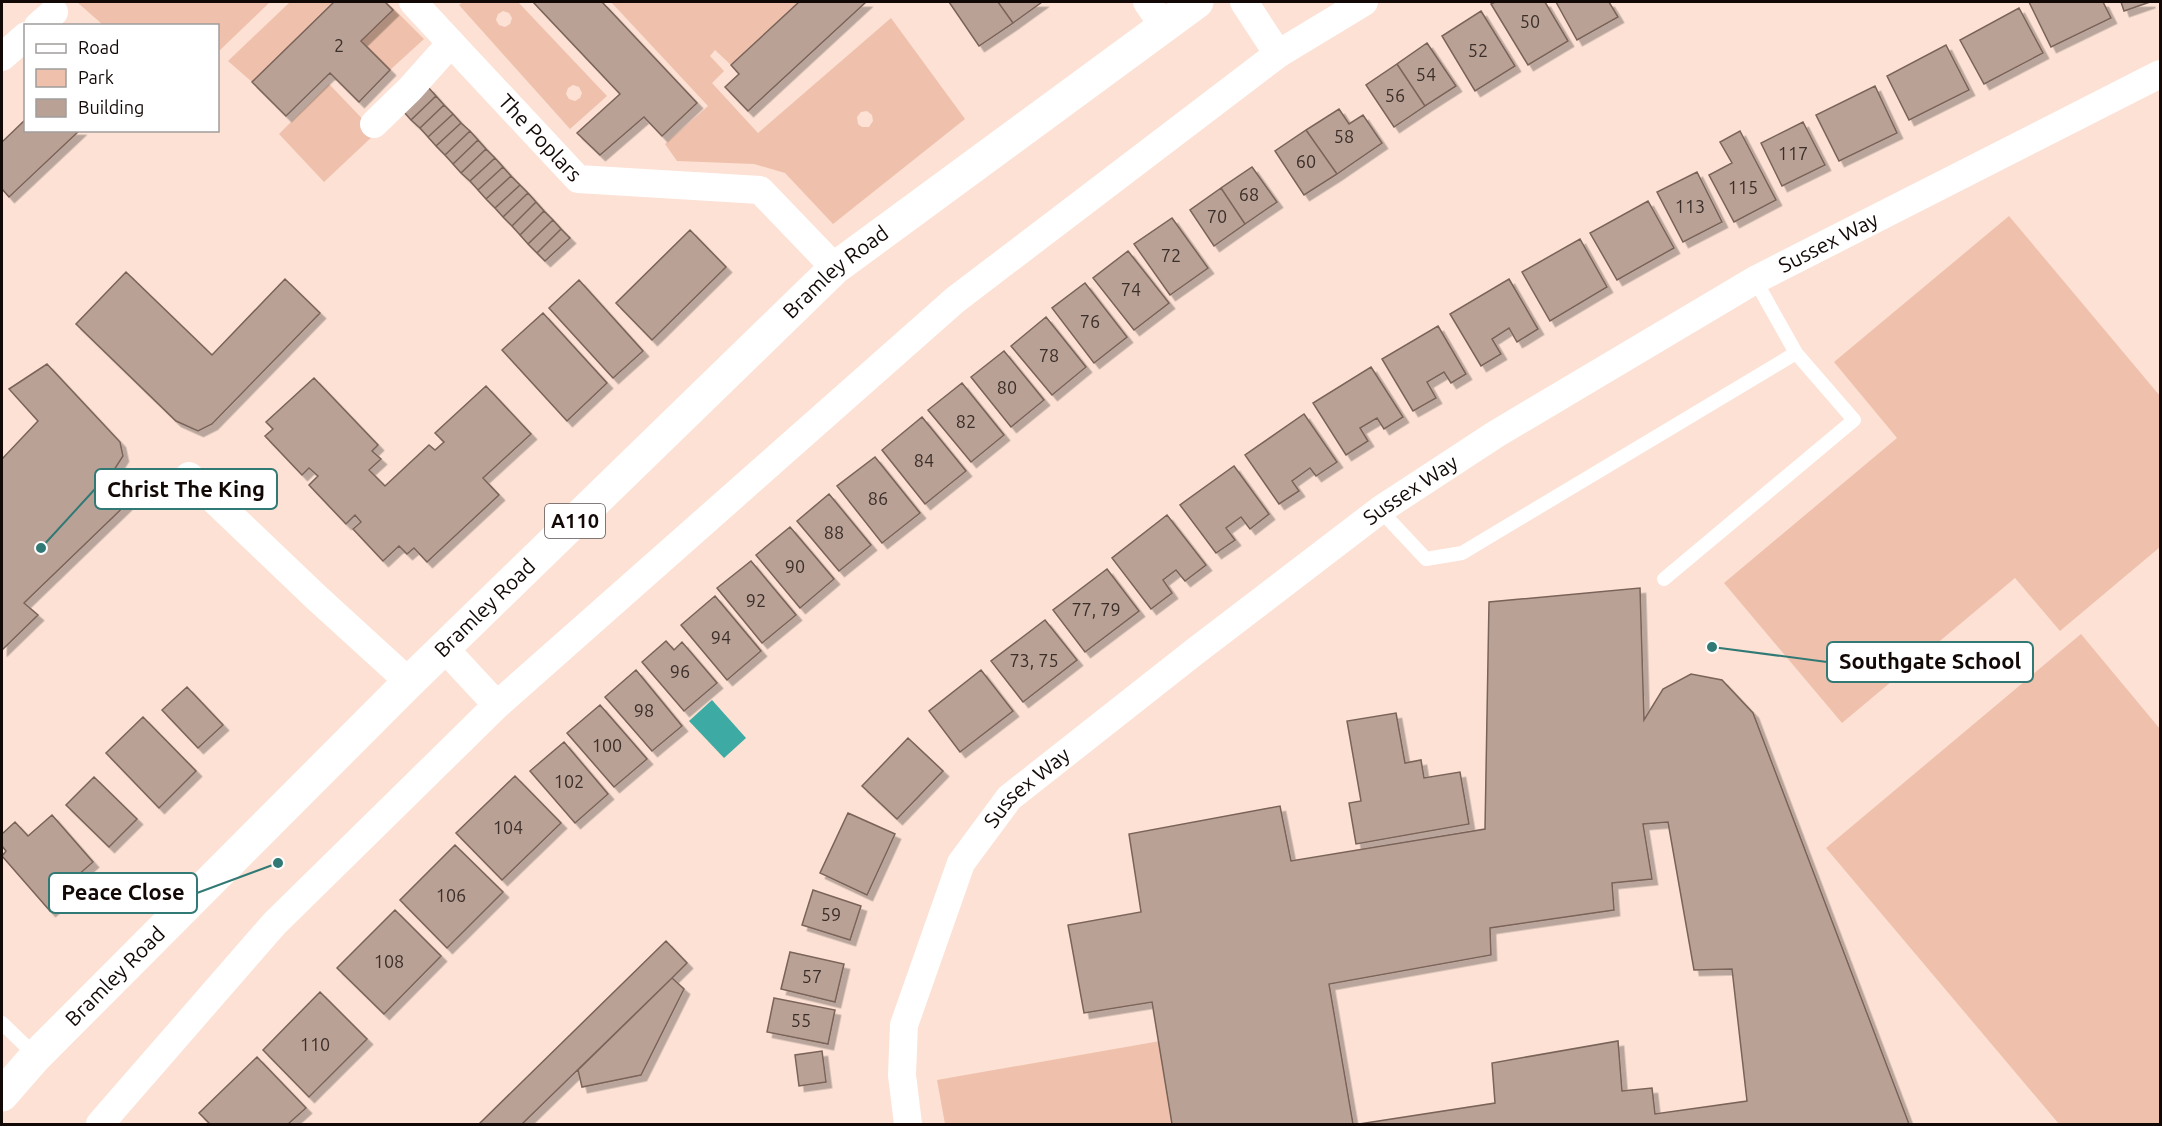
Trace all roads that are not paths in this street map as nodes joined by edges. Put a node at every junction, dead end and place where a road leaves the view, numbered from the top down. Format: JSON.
{"nodes":[{"id":1,"x":413,"y":2,"type":"edge"},
{"id":2,"x":1197,"y":2,"type":"edge"},
{"id":3,"x":1244,"y":2,"type":"edge"},
{"id":4,"x":1364,"y":2,"type":"edge"},
{"id":5,"x":1155,"y":13,"type":"edge"},
{"id":6,"x":24,"y":38,"type":"edge"},
{"id":7,"x":451,"y":44,"type":"junction"},
{"id":8,"x":1278,"y":54,"type":"junction"},
{"id":9,"x":2,"y":57,"type":"edge"},
{"id":10,"x":2160,"y":74,"type":"edge"},
{"id":11,"x":374,"y":124,"type":"dead end"},
{"id":12,"x":835,"y":268,"type":"junction"},
{"id":13,"x":1755,"y":280,"type":"junction"},
{"id":14,"x":1796,"y":353,"type":"junction"},
{"id":15,"x":189,"y":476,"type":"dead end"},
{"id":16,"x":1380,"y":510,"type":"junction"},
{"id":17,"x":1664,"y":579,"type":"dead end"},
{"id":18,"x":444,"y":648,"type":"junction"},
{"id":19,"x":408,"y":682,"type":"junction"},
{"id":20,"x":497,"y":705,"type":"junction"},
{"id":21,"x":2,"y":1023,"type":"edge"},
{"id":22,"x":36,"y":1056,"type":"junction"},
{"id":23,"x":2,"y":1095,"type":"edge"},
{"id":24,"x":100,"y":1125,"type":"edge"},
{"id":25,"x":908,"y":1125,"type":"edge"}],
"edges":[{"from":1,"to":7,"type":"street","name":"The Poplars"},
{"from":2,"to":5,"type":"main road","name":"Bramley Road","number":"A110"},
{"from":3,"to":8,"type":"street"},
{"from":4,"to":8,"type":"street"},
{"from":5,"to":12,"type":"main road","name":"Bramley Road","number":"A110"},
{"from":6,"to":9,"type":"street"},
{"from":7,"to":11,"type":"street"},
{"from":7,"to":12,"type":"street","name":"The Poplars"},
{"from":8,"to":20,"type":"street"},
{"from":10,"to":13,"type":"street","name":"Sussex Way"},
{"from":12,"to":18,"type":"main road","name":"Bramley Road","number":"A110"},
{"from":13,"to":14,"type":"lane"},
{"from":13,"to":16,"type":"street","name":"Sussex Way"},
{"from":14,"to":16,"type":"lane"},
{"from":14,"to":17,"type":"lane"},
{"from":15,"to":19,"type":"street"},
{"from":16,"to":25,"type":"street","name":"Sussex Way"},
{"from":18,"to":19,"type":"main road","name":"Bramley Road","number":"A110"},
{"from":18,"to":20,"type":"street"},
{"from":19,"to":22,"type":"main road","name":"Bramley Road","number":"A110"},
{"from":20,"to":24,"type":"street"},
{"from":21,"to":22,"type":"lane"},
{"from":22,"to":23,"type":"main road","name":"Bramley Road","number":"A110"}]}
